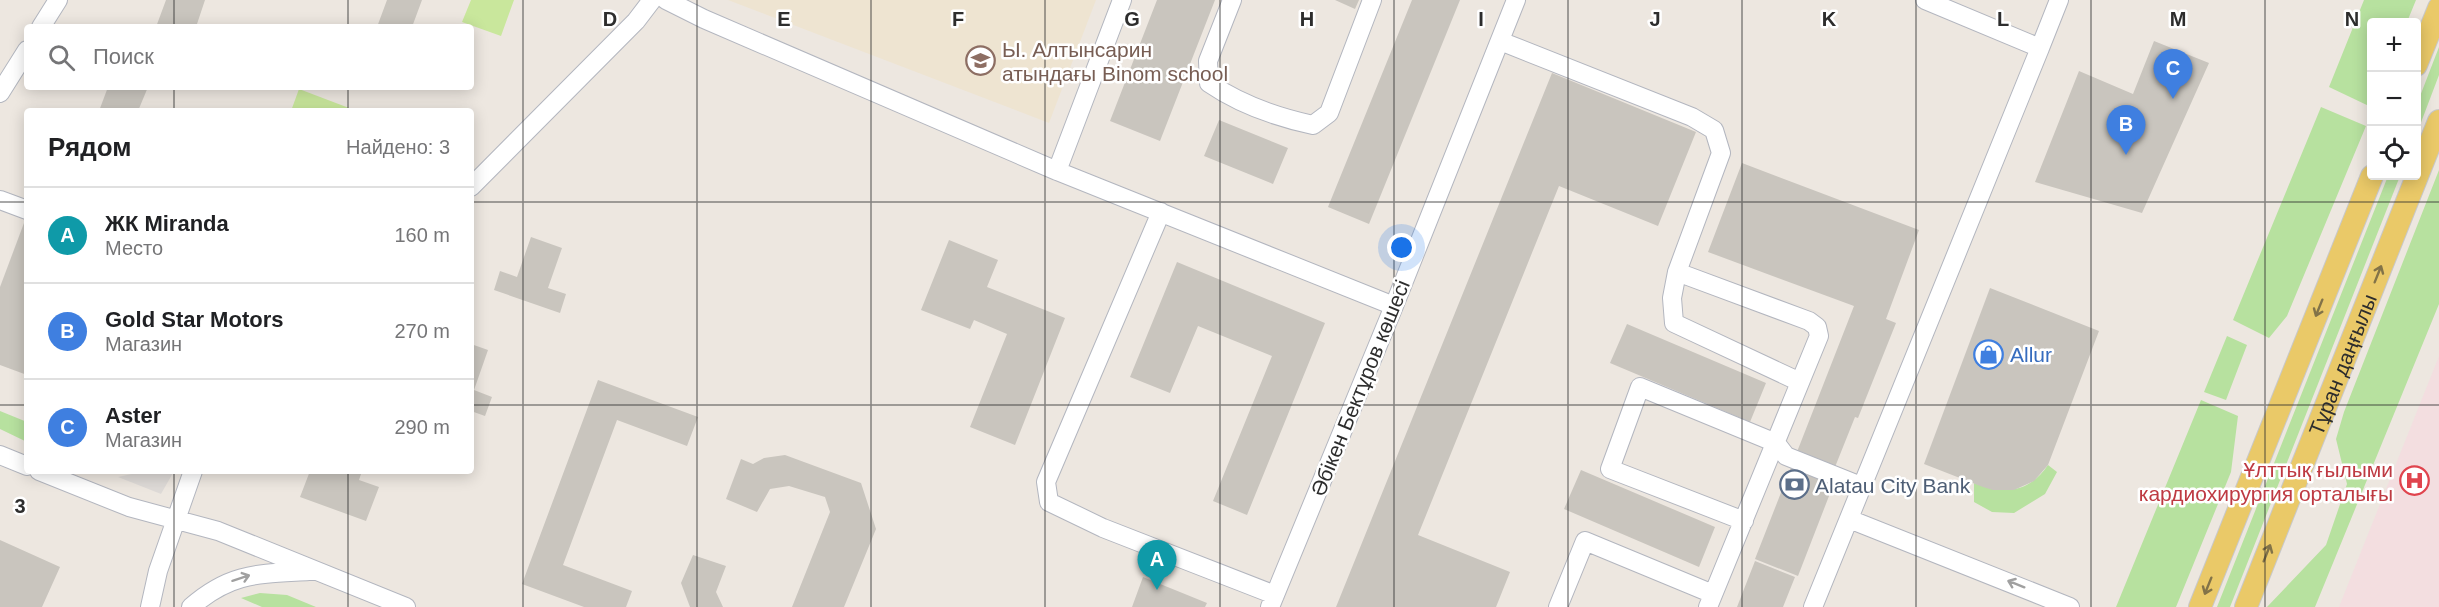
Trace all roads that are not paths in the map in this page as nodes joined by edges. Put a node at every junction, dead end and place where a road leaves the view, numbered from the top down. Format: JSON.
{"nodes":[{"id":1,"x":58,"y":0,"type":"edge"},
{"id":2,"x":652,"y":0,"type":"edge"},
{"id":3,"x":666,"y":0,"type":"edge"},
{"id":4,"x":1122,"y":0,"type":"edge"},
{"id":5,"x":1232,"y":0,"type":"edge"},
{"id":6,"x":1372,"y":0,"type":"edge"},
{"id":7,"x":1516,"y":0,"type":"edge"},
{"id":8,"x":1925,"y":0,"type":"edge"},
{"id":9,"x":2059,"y":0,"type":"edge"},
{"id":10,"x":2439,"y":8,"type":"edge"},
{"id":11,"x":43,"y":24,"type":"edge"},
{"id":12,"x":1500,"y":41,"type":"junction"},
{"id":13,"x":2040,"y":48,"type":"junction"},
{"id":14,"x":2421,"y":53,"type":"edge"},
{"id":15,"x":24,"y":55,"type":"edge"},
{"id":16,"x":0,"y":93,"type":"edge"},
{"id":17,"x":2439,"y":121,"type":"edge"},
{"id":18,"x":1058,"y":171,"type":"junction"},
{"id":19,"x":2370,"y":180,"type":"edge"},
{"id":20,"x":474,"y":184,"type":"edge"},
{"id":21,"x":0,"y":200,"type":"edge"},
{"id":22,"x":24,"y":209,"type":"edge"},
{"id":23,"x":1161,"y":212,"type":"junction"},
{"id":24,"x":1677,"y":272,"type":"junction"},
{"id":25,"x":1394,"y":306,"type":"junction"},
{"id":26,"x":1800,"y":382,"type":"junction"},
{"id":27,"x":1776,"y":443,"type":"junction"},
{"id":28,"x":0,"y":455,"type":"edge"},
{"id":29,"x":24,"y":465,"type":"edge"},
{"id":30,"x":46,"y":474,"type":"edge"},
{"id":31,"x":192,"y":474,"type":"edge"},
{"id":32,"x":1861,"y":486,"type":"junction"},
{"id":33,"x":1849,"y":519,"type":"junction"},
{"id":34,"x":176,"y":520,"type":"junction"},
{"id":35,"x":1744,"y":521,"type":"junction"},
{"id":36,"x":315,"y":570,"type":"junction"},
{"id":37,"x":1273,"y":601,"type":"edge"},
{"id":38,"x":1711,"y":601,"type":"edge"},
{"id":39,"x":2070,"y":606,"type":"edge"},
{"id":40,"x":150,"y":607,"type":"edge"},
{"id":41,"x":191,"y":607,"type":"edge"},
{"id":42,"x":406,"y":607,"type":"edge"},
{"id":43,"x":1558,"y":607,"type":"edge"},
{"id":44,"x":1813,"y":607,"type":"edge"},
{"id":45,"x":2200,"y":607,"type":"edge"},
{"id":46,"x":2246,"y":607,"type":"edge"}],
"edges":[{"from":1,"to":11,"type":"street"},
{"from":2,"to":20,"type":"street"},
{"from":3,"to":18,"type":"street"},
{"from":4,"to":18,"type":"street"},
{"from":5,"to":6,"type":"street"},
{"from":7,"to":12,"type":"street","name":"Әбікен Бектұров көшесі"},
{"from":8,"to":13,"type":"street"},
{"from":9,"to":13,"type":"street"},
{"from":10,"to":14,"type":"main road"},
{"from":12,"to":24,"type":"street"},
{"from":12,"to":25,"type":"street","name":"Әбікен Бектұров көшесі"},
{"from":13,"to":32,"type":"street"},
{"from":15,"to":16,"type":"street"},
{"from":46,"to":17,"type":"main road","name":"Тұран даңғылы","one_way":true},
{"from":18,"to":23,"type":"street"},
{"from":19,"to":45,"type":"main road","name":"Тұран даңғылы","one_way":true},
{"from":21,"to":22,"type":"street"},
{"from":23,"to":25,"type":"street"},
{"from":23,"to":37,"type":"street"},
{"from":24,"to":26,"type":"street"},
{"from":24,"to":26,"type":"street"},
{"from":25,"to":37,"type":"street","name":"Әбікен Бектұров көшесі"},
{"from":26,"to":27,"type":"street"},
{"from":27,"to":32,"type":"street"},
{"from":27,"to":35,"type":"street"},
{"from":27,"to":35,"type":"street"},
{"from":28,"to":29,"type":"street"},
{"from":30,"to":34,"type":"street"},
{"from":31,"to":34,"type":"street"},
{"from":32,"to":33,"type":"street"},
{"from":39,"to":33,"type":"street","one_way":true},
{"from":33,"to":44,"type":"street"},
{"from":34,"to":36,"type":"street"},
{"from":34,"to":40,"type":"street"},
{"from":35,"to":38,"type":"street"},
{"from":41,"to":36,"type":"street","one_way":true},
{"from":36,"to":42,"type":"street"},
{"from":38,"to":43,"type":"street"}]}
